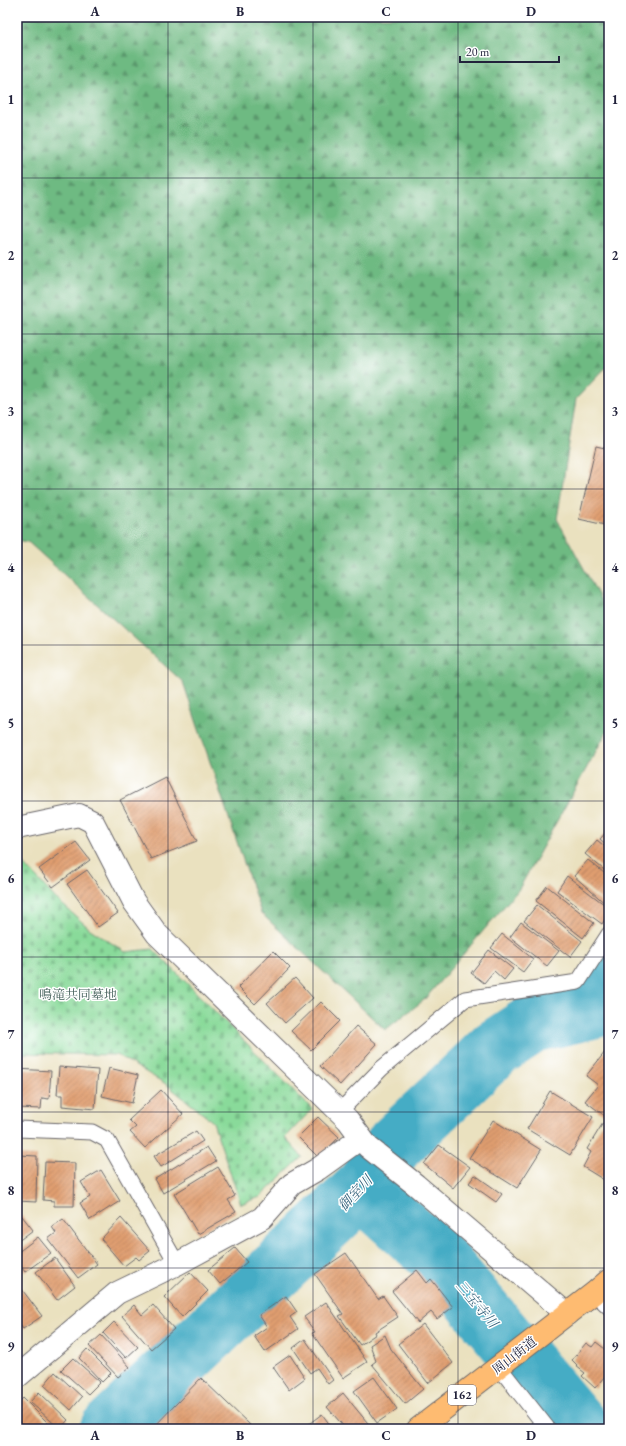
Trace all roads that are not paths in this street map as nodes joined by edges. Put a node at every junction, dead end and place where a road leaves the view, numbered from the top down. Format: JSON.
{"nodes":[{"id":1,"x":17,"y":828,"type":"edge"},
{"id":2,"x":609,"y":934,"type":"edge"},
{"id":3,"x":339,"y":1112,"type":"junction"},
{"id":4,"x":17,"y":1128,"type":"edge"},
{"id":5,"x":365,"y":1142,"type":"junction"},
{"id":6,"x":177,"y":1264,"type":"junction"},
{"id":7,"x":604,"y":1293,"type":"edge"},
{"id":8,"x":567,"y":1314,"type":"junction"},
{"id":9,"x":502,"y":1364,"type":"junction"},
{"id":10,"x":17,"y":1377,"type":"edge"},
{"id":11,"x":418,"y":1429,"type":"edge"},
{"id":12,"x":548,"y":1429,"type":"edge"}],
"edges":[{"from":1,"to":3,"type":"street"},
{"from":2,"to":3,"type":"lane"},
{"from":3,"to":5,"type":"street"},
{"from":4,"to":6,"type":"lane"},
{"from":5,"to":6,"type":"street"},
{"from":5,"to":8,"type":"street"},
{"from":6,"to":10,"type":"street"},
{"from":7,"to":8,"type":"highway","name":"周山街道","number":"162"},
{"from":8,"to":9,"type":"highway","name":"周山街道","number":"162"},
{"from":9,"to":11,"type":"highway","name":"周山街道","number":"162"},
{"from":9,"to":12,"type":"lane"}]}
